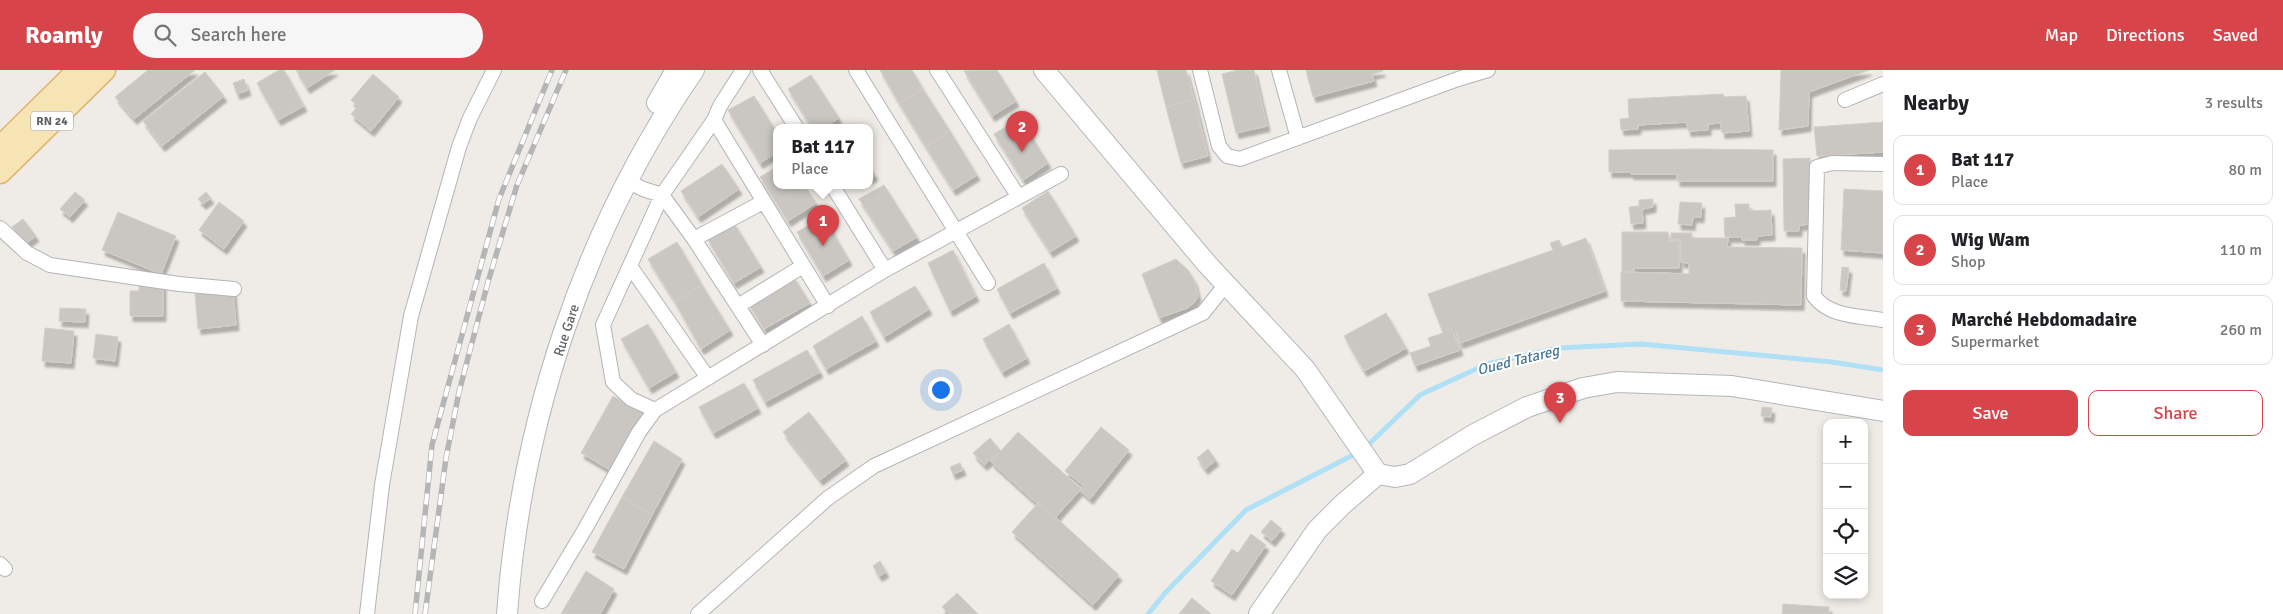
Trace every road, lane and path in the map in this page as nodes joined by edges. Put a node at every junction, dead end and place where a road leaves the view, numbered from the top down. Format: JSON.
{"nodes":[{"id":1,"x":79,"y":70,"type":"edge"},
{"id":2,"x":104,"y":70,"type":"edge"},
{"id":3,"x":494,"y":70,"type":"edge"},
{"id":4,"x":676,"y":70,"type":"edge"},
{"id":5,"x":694,"y":70,"type":"edge"},
{"id":6,"x":742,"y":70,"type":"edge"},
{"id":7,"x":760,"y":70,"type":"edge"},
{"id":8,"x":856,"y":70,"type":"edge"},
{"id":9,"x":937,"y":70,"type":"edge"},
{"id":10,"x":1044,"y":70,"type":"edge"},
{"id":11,"x":1200,"y":70,"type":"edge"},
{"id":12,"x":1279,"y":70,"type":"edge"},
{"id":13,"x":1488,"y":70,"type":"edge"},
{"id":14,"x":1457,"y":74,"type":"edge"},
{"id":15,"x":1883,"y":84,"type":"edge"},
{"id":16,"x":1845,"y":100,"type":"dead end"},
{"id":17,"x":714,"y":120,"type":"junction"},
{"id":18,"x":794,"y":124,"type":"edge"},
{"id":19,"x":1298,"y":138,"type":"junction"},
{"id":20,"x":0,"y":148,"type":"edge"},
{"id":21,"x":1883,"y":164,"type":"edge"},
{"id":22,"x":0,"y":172,"type":"edge"},
{"id":23,"x":1061,"y":174,"type":"dead end"},
{"id":24,"x":627,"y":181,"type":"junction"},
{"id":25,"x":834,"y":189,"type":"edge"},
{"id":26,"x":662,"y":195,"type":"junction"},
{"id":27,"x":1018,"y":196,"type":"junction"},
{"id":28,"x":763,"y":202,"type":"junction"},
{"id":29,"x":0,"y":228,"type":"edge"},
{"id":30,"x":956,"y":232,"type":"junction"},
{"id":31,"x":694,"y":239,"type":"junction"},
{"id":32,"x":630,"y":266,"type":"junction"},
{"id":33,"x":803,"y":266,"type":"junction"},
{"id":34,"x":885,"y":270,"type":"junction"},
{"id":35,"x":988,"y":283,"type":"dead end"},
{"id":36,"x":1226,"y":284,"type":"junction"},
{"id":37,"x":234,"y":289,"type":"dead end"},
{"id":38,"x":738,"y":306,"type":"junction"},
{"id":39,"x":828,"y":306,"type":"junction"},
{"id":40,"x":1883,"y":320,"type":"edge"},
{"id":41,"x":762,"y":345,"type":"junction"},
{"id":42,"x":708,"y":378,"type":"junction"},
{"id":43,"x":655,"y":410,"type":"junction"},
{"id":44,"x":1883,"y":411,"type":"edge"},
{"id":45,"x":1373,"y":465,"type":"junction"},
{"id":46,"x":542,"y":601,"type":"dead end"},
{"id":47,"x":367,"y":614,"type":"edge"},
{"id":48,"x":495,"y":614,"type":"edge"},
{"id":49,"x":507,"y":614,"type":"edge"},
{"id":50,"x":698,"y":614,"type":"edge"},
{"id":51,"x":1259,"y":614,"type":"edge"}],
"edges":[{"from":1,"to":20,"type":"main road","number":"RN 24"},
{"from":2,"to":22,"type":"main road","number":"RN 24"},
{"from":3,"to":47,"type":"street"},
{"from":4,"to":48,"type":"street","name":"Rue Gare"},
{"from":5,"to":24,"type":"street","name":"Rue Gare"},
{"from":6,"to":17,"type":"street"},
{"from":7,"to":18,"type":"street"},
{"from":8,"to":30,"type":"street"},
{"from":9,"to":27,"type":"street"},
{"from":10,"to":36,"type":"street"},
{"from":11,"to":19,"type":"street"},
{"from":12,"to":19,"type":"street"},
{"from":13,"to":14,"type":"street"},
{"from":14,"to":19,"type":"street"},
{"from":15,"to":16,"type":"street"},
{"from":17,"to":26,"type":"street"},
{"from":17,"to":28,"type":"street"},
{"from":21,"to":40,"type":"street"},
{"from":23,"to":27,"type":"street"},
{"from":24,"to":26,"type":"street"},
{"from":24,"to":49,"type":"street","name":"Rue Gare"},
{"from":25,"to":34,"type":"street"},
{"from":26,"to":31,"type":"street"},
{"from":26,"to":32,"type":"street"},
{"from":27,"to":30,"type":"street"},
{"from":28,"to":31,"type":"street"},
{"from":28,"to":33,"type":"street"},
{"from":29,"to":37,"type":"street"},
{"from":30,"to":34,"type":"street"},
{"from":30,"to":35,"type":"street"},
{"from":31,"to":38,"type":"street"},
{"from":32,"to":42,"type":"street"},
{"from":32,"to":43,"type":"street"},
{"from":33,"to":38,"type":"street"},
{"from":33,"to":39,"type":"street"},
{"from":34,"to":39,"type":"street"},
{"from":36,"to":45,"type":"street"},
{"from":36,"to":50,"type":"street"},
{"from":38,"to":41,"type":"street"},
{"from":39,"to":41,"type":"street"},
{"from":41,"to":42,"type":"street"},
{"from":42,"to":43,"type":"street"},
{"from":43,"to":46,"type":"street"},
{"from":44,"to":45,"type":"street"},
{"from":45,"to":51,"type":"street"}]}
